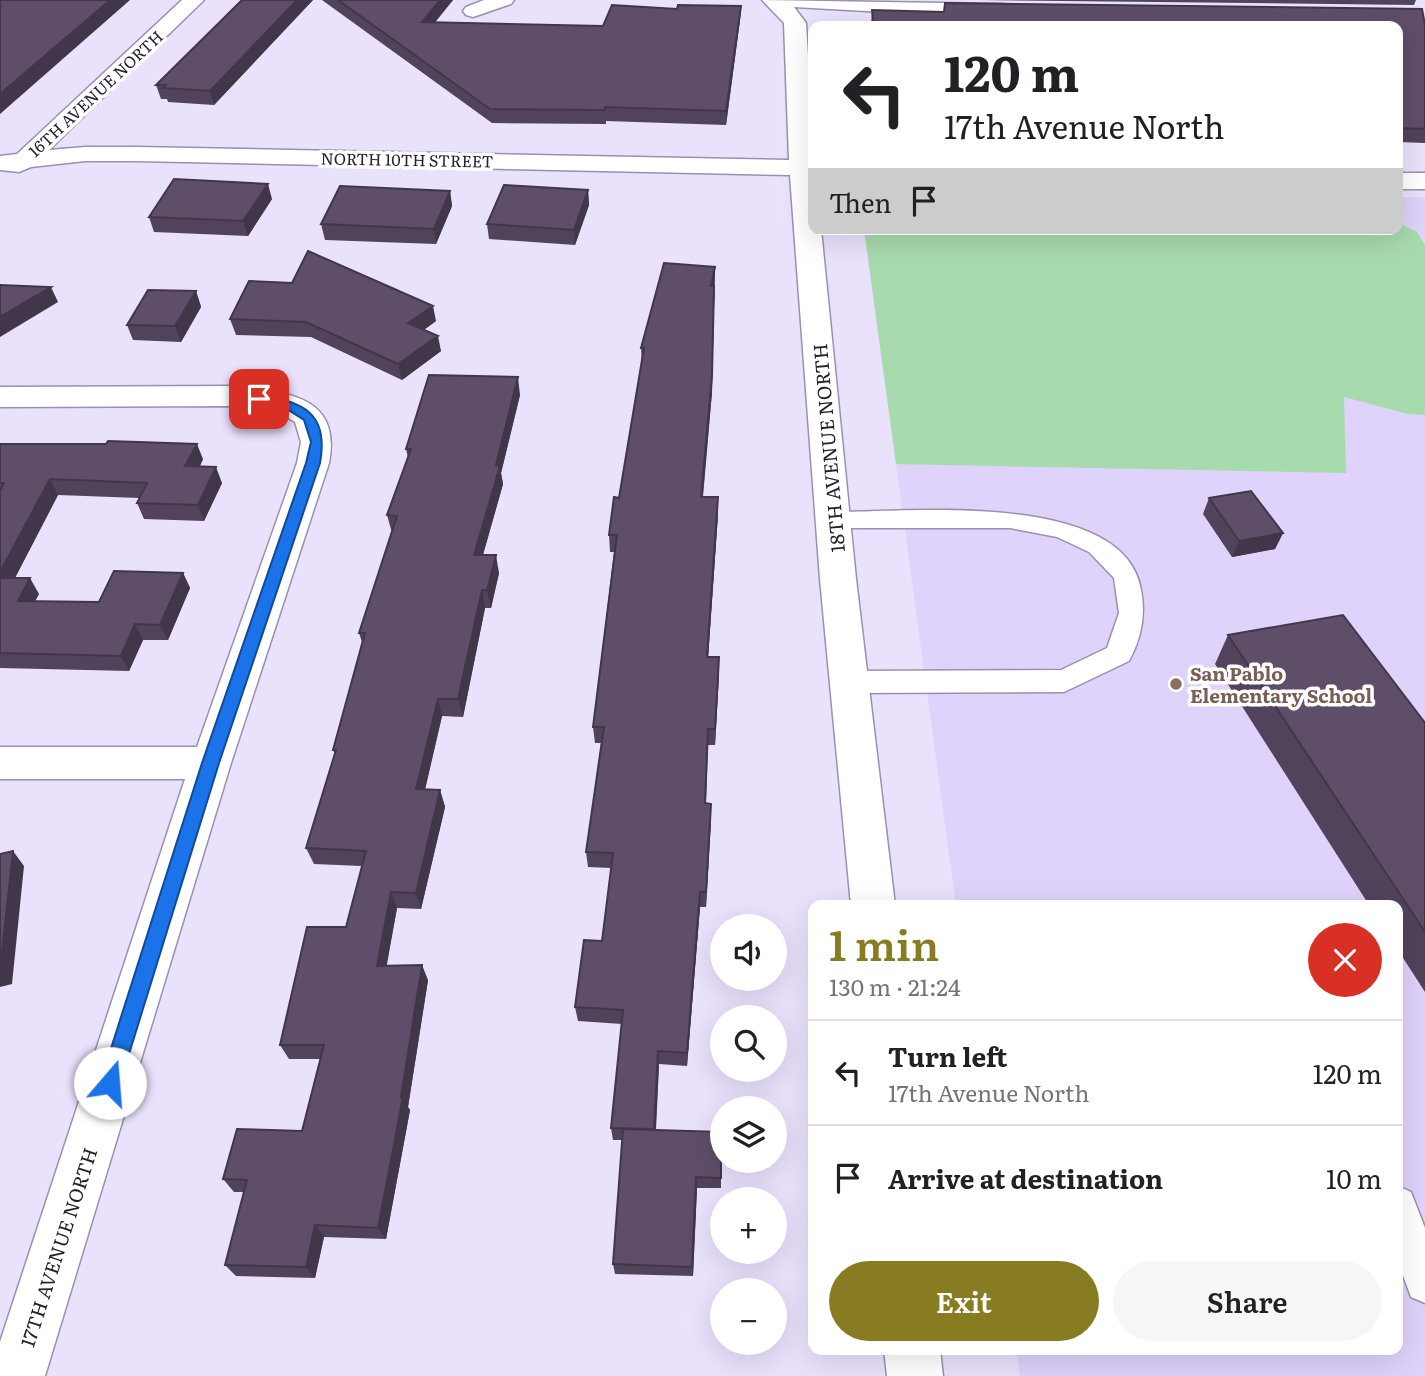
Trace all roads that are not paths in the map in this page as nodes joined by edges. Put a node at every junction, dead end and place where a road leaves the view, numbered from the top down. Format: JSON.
{"nodes":[{"id":1,"x":194,"y":0,"type":"edge"},
{"id":2,"x":504,"y":0,"type":"edge"},
{"id":3,"x":772,"y":0,"type":"edge"},
{"id":4,"x":789,"y":0,"type":"edge"},
{"id":5,"x":1012,"y":9,"type":"edge"},
{"id":6,"x":473,"y":11,"type":"dead end"},
{"id":7,"x":808,"y":167,"type":"edge"},
{"id":8,"x":8,"y":170,"type":"edge"},
{"id":9,"x":1403,"y":181,"type":"edge"},
{"id":10,"x":1425,"y":181,"type":"edge"},
{"id":11,"x":813,"y":235,"type":"edge"},
{"id":12,"x":0,"y":397,"type":"edge"},
{"id":13,"x":834,"y":520,"type":"junction"},
{"id":14,"x":849,"y":682,"type":"junction"},
{"id":15,"x":0,"y":763,"type":"edge"},
{"id":16,"x":211,"y":763,"type":"junction"},
{"id":17,"x":872,"y":900,"type":"edge"},
{"id":18,"x":1403,"y":1219,"type":"edge"},
{"id":19,"x":1425,"y":1283,"type":"edge"},
{"id":20,"x":913,"y":1355,"type":"edge"},
{"id":21,"x":17,"y":1376,"type":"edge"},
{"id":22,"x":915,"y":1376,"type":"edge"}],
"edges":[{"from":1,"to":8,"type":"street","name":"16TH AVENUE NORTH"},
{"from":2,"to":6,"type":"street"},
{"from":3,"to":7,"type":"street","name":"18TH AVENUE NORTH"},
{"from":4,"to":5,"type":"street"},
{"from":7,"to":8,"type":"street","name":"NORTH 10TH STREET"},
{"from":9,"to":10,"type":"street"},
{"from":11,"to":13,"type":"street","name":"18TH AVENUE NORTH"},
{"from":12,"to":16,"type":"street","name":"17TH AVENUE NORTH"},
{"from":13,"to":14,"type":"street","name":"18TH AVENUE NORTH"},
{"from":13,"to":14,"type":"lane"},
{"from":14,"to":17,"type":"street","name":"18TH AVENUE NORTH"},
{"from":15,"to":16,"type":"street"},
{"from":16,"to":21,"type":"street","name":"17TH AVENUE NORTH"},
{"from":18,"to":19,"type":"lane"},
{"from":20,"to":22,"type":"street"}]}
